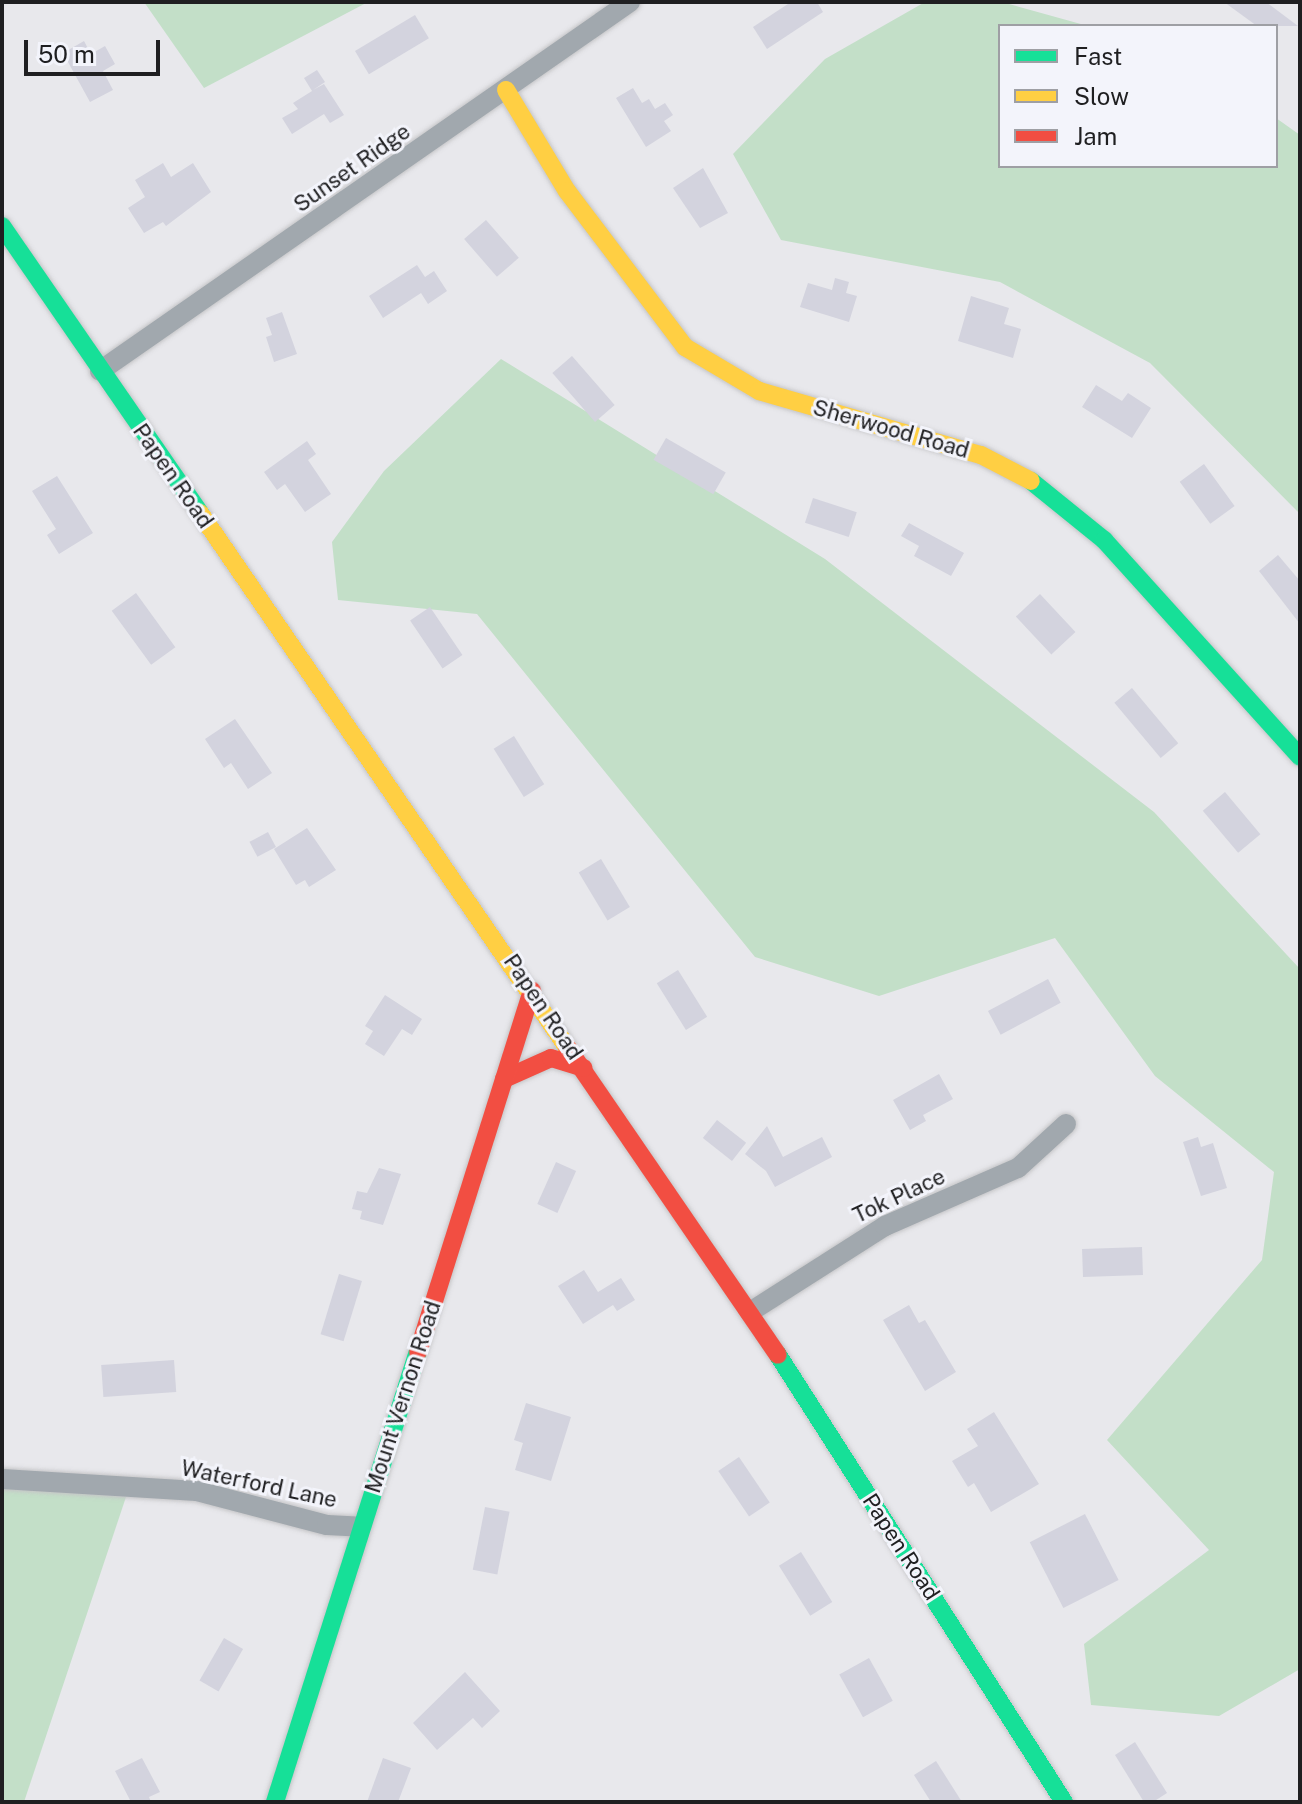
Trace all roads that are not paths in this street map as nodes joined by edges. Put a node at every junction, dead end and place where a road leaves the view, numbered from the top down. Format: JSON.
{"nodes":[{"id":1,"x":630,"y":2,"type":"edge"},
{"id":2,"x":506,"y":90,"type":"junction"},
{"id":3,"x":2,"y":226,"type":"edge"},
{"id":4,"x":100,"y":371,"type":"junction"},
{"id":5,"x":1300,"y":757,"type":"edge"},
{"id":6,"x":532,"y":991,"type":"junction"},
{"id":7,"x":584,"y":1068,"type":"junction"},
{"id":8,"x":504,"y":1079,"type":"junction"},
{"id":9,"x":1066,"y":1124,"type":"dead end"},
{"id":10,"x":750,"y":1312,"type":"junction"},
{"id":11,"x":2,"y":1479,"type":"edge"},
{"id":12,"x":361,"y":1527,"type":"junction"},
{"id":13,"x":275,"y":1802,"type":"edge"},
{"id":14,"x":1064,"y":1802,"type":"edge"}],
"edges":[{"from":1,"to":2,"type":"street","name":"Sunset Ridge"},
{"from":2,"to":4,"type":"street","name":"Sunset Ridge"},
{"from":2,"to":5,"type":"street","name":"Sherwood Road"},
{"from":3,"to":4,"type":"street","name":"Papen Road"},
{"from":4,"to":6,"type":"street","name":"Papen Road"},
{"from":6,"to":7,"type":"street","name":"Papen Road"},
{"from":6,"to":8,"type":"street","name":"Mount Vernon Road"},
{"from":7,"to":8,"type":"street"},
{"from":7,"to":10,"type":"street","name":"Papen Road"},
{"from":8,"to":12,"type":"street","name":"Mount Vernon Road"},
{"from":9,"to":10,"type":"street","name":"Tok Place"},
{"from":10,"to":14,"type":"street","name":"Papen Road"},
{"from":11,"to":12,"type":"street","name":"Waterford Lane"},
{"from":12,"to":13,"type":"street","name":"Mount Vernon Road"}]}
